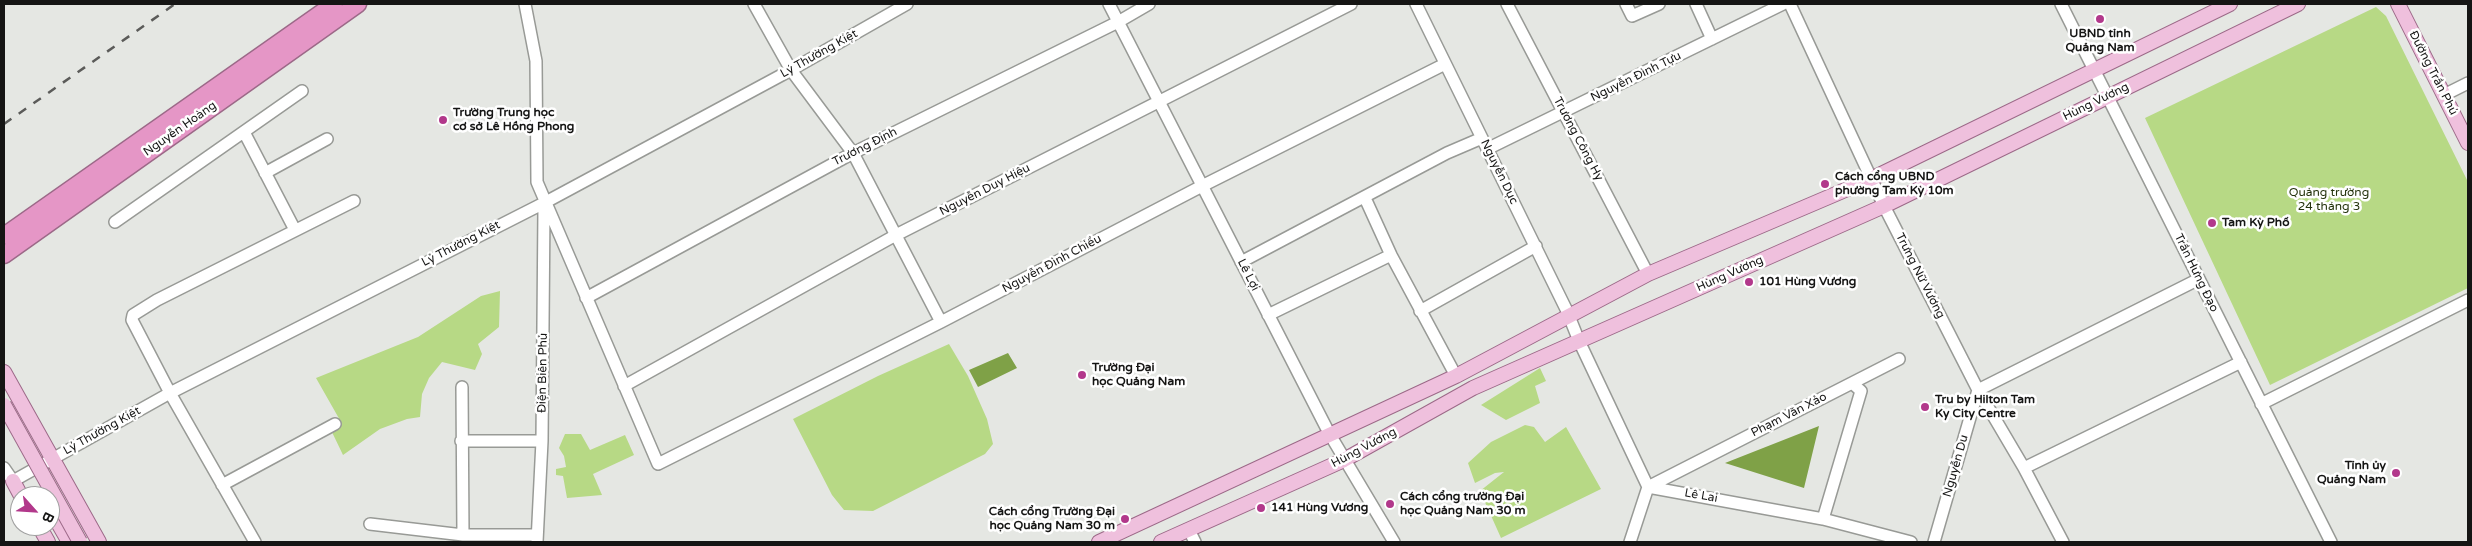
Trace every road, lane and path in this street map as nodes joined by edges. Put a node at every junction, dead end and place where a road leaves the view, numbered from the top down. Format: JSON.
{"nodes":[{"id":1,"x":334,"y":4,"type":"edge"},
{"id":2,"x":358,"y":4,"type":"edge"},
{"id":3,"x":525,"y":4,"type":"edge"},
{"id":4,"x":754,"y":4,"type":"edge"},
{"id":5,"x":906,"y":4,"type":"edge"},
{"id":6,"x":1109,"y":4,"type":"edge"},
{"id":7,"x":1149,"y":4,"type":"edge"},
{"id":8,"x":1350,"y":4,"type":"edge"},
{"id":9,"x":1416,"y":4,"type":"edge"},
{"id":10,"x":1507,"y":4,"type":"edge"},
{"id":11,"x":1626,"y":4,"type":"edge"},
{"id":12,"x":1659,"y":4,"type":"edge"},
{"id":13,"x":1696,"y":4,"type":"edge"},
{"id":14,"x":1783,"y":4,"type":"edge"},
{"id":15,"x":1790,"y":4,"type":"edge"},
{"id":16,"x":2061,"y":4,"type":"edge"},
{"id":17,"x":2230,"y":4,"type":"edge"},
{"id":18,"x":2298,"y":4,"type":"edge"},
{"id":19,"x":2398,"y":4,"type":"edge"},
{"id":20,"x":1118,"y":22,"type":"junction"},
{"id":21,"x":1712,"y":39,"type":"junction"},
{"id":22,"x":1445,"y":64,"type":"junction"},
{"id":23,"x":2094,"y":69,"type":"junction"},
{"id":24,"x":792,"y":70,"type":"junction"},
{"id":25,"x":2468,"y":83,"type":"edge"},
{"id":26,"x":302,"y":92,"type":"dead end"},
{"id":27,"x":2444,"y":95,"type":"junction"},
{"id":28,"x":2108,"y":96,"type":"junction"},
{"id":29,"x":1159,"y":102,"type":"junction"},
{"id":30,"x":1564,"y":112,"type":"junction"},
{"id":31,"x":244,"y":132,"type":"junction"},
{"id":32,"x":1482,"y":138,"type":"junction"},
{"id":33,"x":327,"y":139,"type":"dead end"},
{"id":34,"x":2468,"y":143,"type":"edge"},
{"id":35,"x":1487,"y":149,"type":"junction"},
{"id":36,"x":853,"y":153,"type":"junction"},
{"id":37,"x":265,"y":173,"type":"junction"},
{"id":38,"x":1870,"y":179,"type":"junction"},
{"id":39,"x":1202,"y":186,"type":"junction"},
{"id":40,"x":1365,"y":198,"type":"junction"},
{"id":41,"x":354,"y":200,"type":"dead end"},
{"id":42,"x":544,"y":203,"type":"junction"},
{"id":43,"x":1884,"y":206,"type":"junction"},
{"id":44,"x":115,"y":222,"type":"dead end"},
{"id":45,"x":295,"y":230,"type":"junction"},
{"id":46,"x":896,"y":235,"type":"junction"},
{"id":47,"x":4,"y":236,"type":"edge"},
{"id":48,"x":1536,"y":246,"type":"junction"},
{"id":49,"x":4,"y":255,"type":"edge"},
{"id":50,"x":1391,"y":255,"type":"junction"},
{"id":51,"x":1241,"y":262,"type":"junction"},
{"id":52,"x":1648,"y":274,"type":"junction"},
{"id":53,"x":2200,"y":279,"type":"junction"},
{"id":54,"x":586,"y":298,"type":"junction"},
{"id":55,"x":2468,"y":300,"type":"edge"},
{"id":56,"x":1420,"y":310,"type":"junction"},
{"id":57,"x":1268,"y":315,"type":"junction"},
{"id":58,"x":1569,"y":316,"type":"junction"},
{"id":59,"x":941,"y":322,"type":"junction"},
{"id":60,"x":1579,"y":341,"type":"junction"},
{"id":61,"x":1899,"y":359,"type":"dead end"},
{"id":62,"x":2241,"y":362,"type":"junction"},
{"id":63,"x":4,"y":372,"type":"edge"},
{"id":64,"x":1456,"y":376,"type":"junction"},
{"id":65,"x":1852,"y":382,"type":"junction"},
{"id":66,"x":624,"y":386,"type":"junction"},
{"id":67,"x":462,"y":387,"type":"dead end"},
{"id":68,"x":1978,"y":390,"type":"junction"},
{"id":69,"x":170,"y":393,"type":"junction"},
{"id":70,"x":2261,"y":404,"type":"junction"},
{"id":71,"x":4,"y":405,"type":"edge"},
{"id":72,"x":4,"y":422,"type":"edge"},
{"id":73,"x":335,"y":424,"type":"dead end"},
{"id":74,"x":1329,"y":433,"type":"junction"},
{"id":75,"x":461,"y":440,"type":"junction"},
{"id":76,"x":542,"y":441,"type":"junction"},
{"id":77,"x":52,"y":459,"type":"junction"},
{"id":78,"x":1344,"y":460,"type":"junction"},
{"id":79,"x":4,"y":468,"type":"edge"},
{"id":80,"x":2024,"y":468,"type":"junction"},
{"id":81,"x":13,"y":481,"type":"junction"},
{"id":82,"x":222,"y":485,"type":"junction"},
{"id":83,"x":16,"y":486,"type":"edge"},
{"id":84,"x":38,"y":486,"type":"edge"},
{"id":85,"x":1648,"y":486,"type":"junction"},
{"id":86,"x":1824,"y":519,"type":"junction"},
{"id":87,"x":370,"y":524,"type":"dead end"},
{"id":88,"x":60,"y":527,"type":"edge"},
{"id":89,"x":463,"y":535,"type":"junction"},
{"id":90,"x":1192,"y":536,"type":"edge"},
{"id":91,"x":537,"y":539,"type":"edge"},
{"id":92,"x":68,"y":542,"type":"edge"},
{"id":93,"x":80,"y":542,"type":"edge"},
{"id":94,"x":99,"y":542,"type":"edge"},
{"id":95,"x":255,"y":542,"type":"edge"},
{"id":96,"x":1099,"y":542,"type":"edge"},
{"id":97,"x":1161,"y":542,"type":"edge"},
{"id":98,"x":1394,"y":542,"type":"edge"},
{"id":99,"x":1630,"y":542,"type":"edge"},
{"id":100,"x":1911,"y":542,"type":"edge"},
{"id":101,"x":1934,"y":542,"type":"edge"},
{"id":102,"x":2063,"y":542,"type":"edge"},
{"id":103,"x":2331,"y":542,"type":"edge"}],
"edges":[{"from":1,"to":47,"type":"highway","name":"Nguyễn Hoàng"},
{"from":2,"to":49,"type":"highway","name":"Nguyễn Hoàng"},
{"from":3,"to":42,"type":"street"},
{"from":4,"to":24,"type":"street"},
{"from":5,"to":24,"type":"street","name":"Lý Thường Kiệt"},
{"from":6,"to":20,"type":"street","name":"Lê Lợi"},
{"from":7,"to":20,"type":"street","name":"Trương Định"},
{"from":8,"to":29,"type":"street","name":"Nguyễn Duy Hiệu"},
{"from":9,"to":22,"type":"street","name":"Nguyễn Dục"},
{"from":10,"to":30,"type":"street","name":"Trương Công Hy"},
{"from":11,"to":12,"type":"street"},
{"from":13,"to":21,"type":"street"},
{"from":14,"to":21,"type":"street","name":"Nguyễn Đình Tựu"},
{"from":15,"to":38,"type":"street","name":"Trưng Nữ Vương"},
{"from":16,"to":23,"type":"street","name":"Trần Hưng Đạo"},
{"from":17,"to":23,"type":"main road","name":"Hùng Vương"},
{"from":18,"to":28,"type":"main road","name":"Hùng Vương"},
{"from":19,"to":27,"type":"main road","name":"Đường Trần Phú"},
{"from":20,"to":29,"type":"street","name":"Lê Lợi"},
{"from":20,"to":36,"type":"street","name":"Trương Định"},
{"from":21,"to":30,"type":"street","name":"Nguyễn Đình Tựu"},
{"from":22,"to":32,"type":"street","name":"Nguyễn Dục"},
{"from":22,"to":39,"type":"street","name":"Nguyễn Đình Chiểu"},
{"from":23,"to":28,"type":"street","name":"Trần Hưng Đạo"},
{"from":23,"to":38,"type":"main road","name":"Hùng Vương"},
{"from":24,"to":36,"type":"street"},
{"from":24,"to":42,"type":"street","name":"Lý Thường Kiệt"},
{"from":25,"to":27,"type":"street"},
{"from":26,"to":31,"type":"street"},
{"from":27,"to":34,"type":"main road","name":"Đường Trần Phú"},
{"from":28,"to":43,"type":"main road","name":"Hùng Vương"},
{"from":28,"to":53,"type":"street","name":"Trần Hưng Đạo"},
{"from":29,"to":39,"type":"street","name":"Lê Lợi"},
{"from":29,"to":46,"type":"street","name":"Nguyễn Duy Hiệu"},
{"from":30,"to":35,"type":"street","name":"Nguyễn Đình Tựu"},
{"from":30,"to":52,"type":"street","name":"Trương Công Hy"},
{"from":31,"to":37,"type":"street"},
{"from":31,"to":44,"type":"street"},
{"from":32,"to":35,"type":"street","name":"Nguyễn Dục"},
{"from":32,"to":40,"type":"street"},
{"from":33,"to":37,"type":"street"},
{"from":35,"to":48,"type":"street","name":"Nguyễn Dục"},
{"from":36,"to":46,"type":"street"},
{"from":36,"to":54,"type":"street","name":"Trương Định"},
{"from":37,"to":45,"type":"street"},
{"from":38,"to":43,"type":"street","name":"Trưng Nữ Vương"},
{"from":38,"to":52,"type":"main road","name":"Hùng Vương"},
{"from":39,"to":51,"type":"street","name":"Lê Lợi"},
{"from":39,"to":59,"type":"street","name":"Nguyễn Đình Chiểu"},
{"from":40,"to":50,"type":"street"},
{"from":40,"to":51,"type":"street"},
{"from":41,"to":45,"type":"street"},
{"from":42,"to":54,"type":"street"},
{"from":42,"to":69,"type":"street","name":"Lý Thường Kiệt"},
{"from":42,"to":76,"type":"street","name":"Điện Biên Phủ"},
{"from":43,"to":60,"type":"main road","name":"Hùng Vương"},
{"from":43,"to":68,"type":"street","name":"Trưng Nữ Vương"},
{"from":45,"to":69,"type":"street"},
{"from":46,"to":59,"type":"street"},
{"from":46,"to":66,"type":"street","name":"Nguyễn Duy Hiệu"},
{"from":48,"to":56,"type":"street"},
{"from":48,"to":58,"type":"street","name":"Nguyễn Dục"},
{"from":50,"to":56,"type":"street"},
{"from":50,"to":57,"type":"street"},
{"from":51,"to":57,"type":"street","name":"Lê Lợi"},
{"from":52,"to":58,"type":"main road","name":"Hùng Vương"},
{"from":53,"to":62,"type":"street","name":"Trần Hưng Đạo"},
{"from":53,"to":68,"type":"street"},
{"from":54,"to":66,"type":"street"},
{"from":55,"to":70,"type":"street"},
{"from":56,"to":64,"type":"street"},
{"from":57,"to":74,"type":"street","name":"Lê Lợi"},
{"from":58,"to":60,"type":"street","name":"Nguyễn Dục"},
{"from":58,"to":64,"type":"main road","name":"Hùng Vương"},
{"from":59,"to":66,"type":"street","name":"Nguyễn Đình Chiểu"},
{"from":60,"to":78,"type":"main road","name":"Hùng Vương"},
{"from":60,"to":85,"type":"street"},
{"from":61,"to":65,"type":"street","name":"Phạm Văn Xảo"},
{"from":62,"to":70,"type":"street","name":"Trần Hưng Đạo"},
{"from":62,"to":80,"type":"street"},
{"from":63,"to":77,"type":"main road"},
{"from":64,"to":74,"type":"main road","name":"Hùng Vương"},
{"from":65,"to":85,"type":"street","name":"Phạm Văn Xảo"},
{"from":65,"to":86,"type":"street"},
{"from":67,"to":75,"type":"street"},
{"from":68,"to":80,"type":"street","name":"Trưng Nữ Vương"},
{"from":68,"to":101,"type":"street","name":"Nguyễn Du"},
{"from":69,"to":77,"type":"street","name":"Lý Thường Kiệt"},
{"from":69,"to":82,"type":"street"},
{"from":70,"to":103,"type":"street","name":"Trần Hưng Đạo"},
{"from":71,"to":93,"type":"main road","bridge":true},
{"from":72,"to":84,"type":"main road"},
{"from":73,"to":82,"type":"street"},
{"from":74,"to":78,"type":"street","name":"Lê Lợi"},
{"from":74,"to":96,"type":"main road","name":"Hùng Vương"},
{"from":75,"to":76,"type":"street"},
{"from":75,"to":89,"type":"street"},
{"from":76,"to":91,"type":"street","name":"Điện Biên Phủ"},
{"from":77,"to":81,"type":"street","name":"Lý Thường Kiệt"},
{"from":77,"to":94,"type":"main road"},
{"from":78,"to":90,"type":"main road","name":"Hùng Vương"},
{"from":78,"to":98,"type":"street","name":"Lê Lợi"},
{"from":79,"to":81,"type":"street"},
{"from":80,"to":102,"type":"street","name":"Trưng Nữ Vương"},
{"from":81,"to":83,"type":"main road"},
{"from":82,"to":95,"type":"street"},
{"from":85,"to":86,"type":"street","name":"Lê Lai"},
{"from":85,"to":99,"type":"street"},
{"from":86,"to":100,"type":"street","name":"Lê Lai"},
{"from":87,"to":89,"type":"street"},
{"from":88,"to":92,"type":"main road"},
{"from":89,"to":91,"type":"street"},
{"from":90,"to":97,"type":"main road","name":"Hùng Vương"}]}
